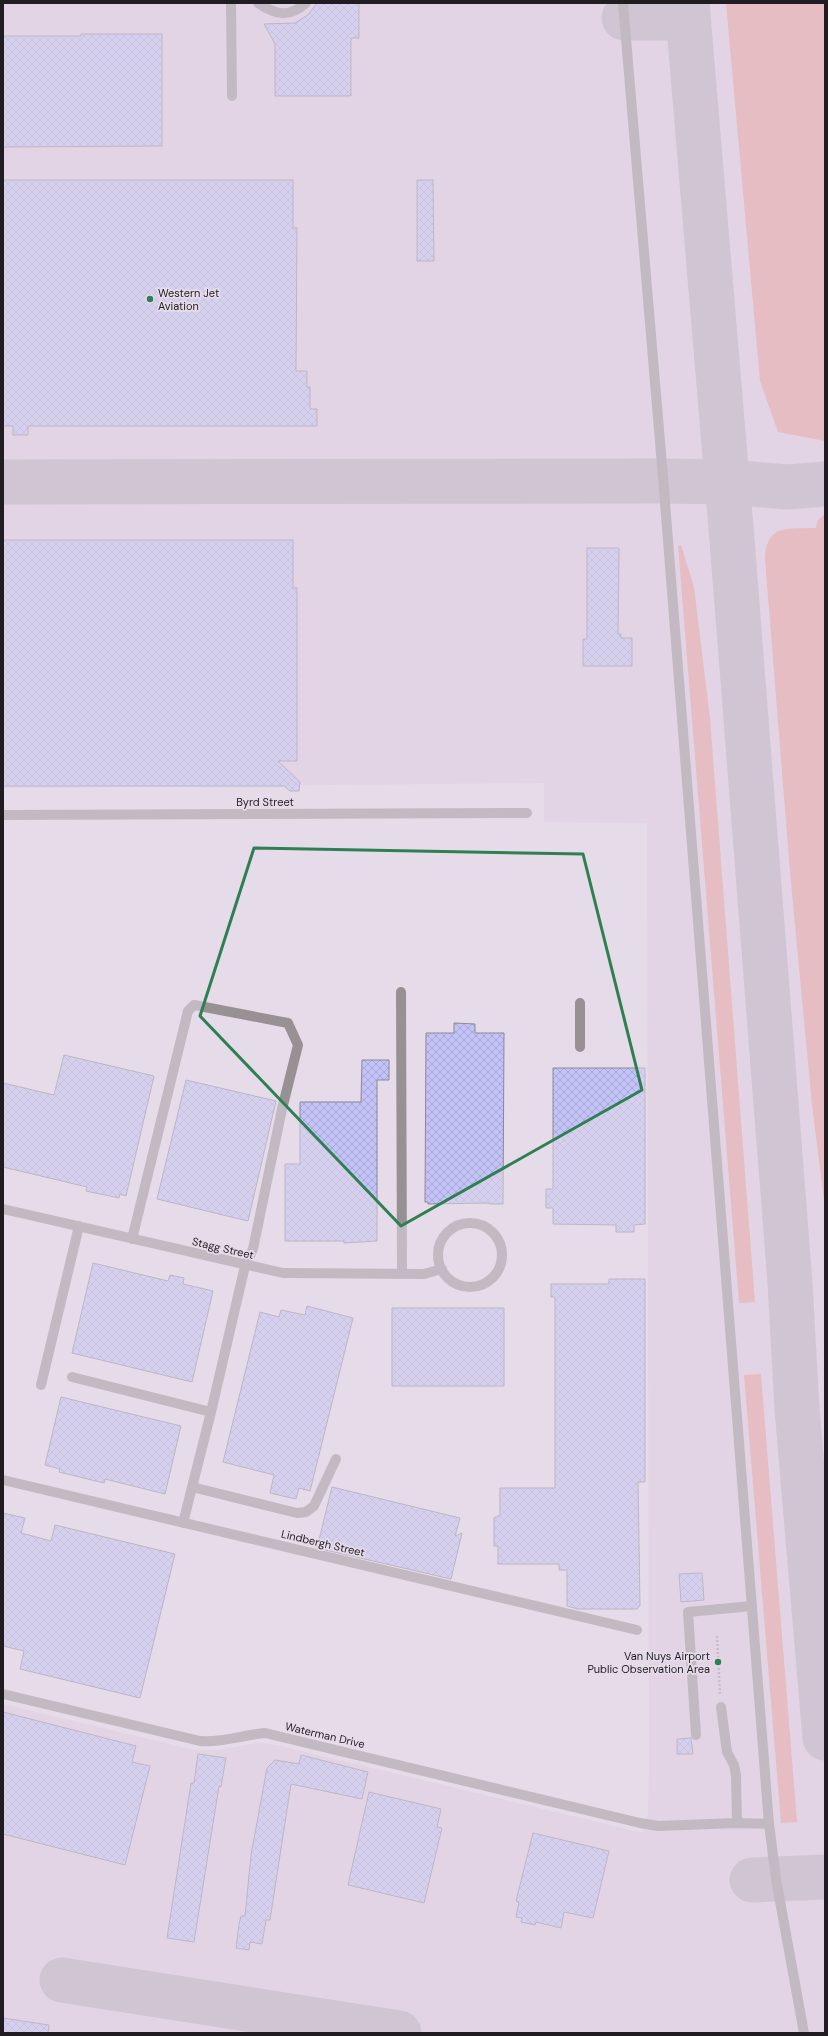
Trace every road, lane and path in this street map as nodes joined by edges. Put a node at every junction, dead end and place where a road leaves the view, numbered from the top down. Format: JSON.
{"nodes":[{"id":1,"x":231,"y":3,"type":"edge"},
{"id":2,"x":258,"y":3,"type":"edge"},
{"id":3,"x":306,"y":3,"type":"edge"},
{"id":4,"x":623,"y":3,"type":"edge"},
{"id":5,"x":232,"y":96,"type":"dead end"},
{"id":6,"x":527,"y":813,"type":"dead end"},
{"id":7,"x":3,"y":815,"type":"edge"},
{"id":8,"x":401,"y":992,"type":"dead end"},
{"id":9,"x":580,"y":1003,"type":"dead end"},
{"id":10,"x":580,"y":1047,"type":"dead end"},
{"id":11,"x":3,"y":1209,"type":"edge"},
{"id":12,"x":79,"y":1226,"type":"junction"},
{"id":13,"x":132,"y":1239,"type":"junction"},
{"id":14,"x":245,"y":1266,"type":"junction"},
{"id":15,"x":442,"y":1269,"type":"junction"},
{"id":16,"x":402,"y":1274,"type":"junction"},
{"id":17,"x":72,"y":1377,"type":"dead end"},
{"id":18,"x":41,"y":1385,"type":"dead end"},
{"id":19,"x":212,"y":1412,"type":"junction"},
{"id":20,"x":336,"y":1459,"type":"dead end"},
{"id":21,"x":3,"y":1480,"type":"edge"},
{"id":22,"x":192,"y":1487,"type":"junction"},
{"id":23,"x":182,"y":1523,"type":"junction"},
{"id":24,"x":752,"y":1606,"type":"junction"},
{"id":25,"x":637,"y":1630,"type":"dead end"},
{"id":26,"x":717,"y":1636,"type":"dead end"},
{"id":27,"x":3,"y":1694,"type":"edge"},
{"id":28,"x":721,"y":1707,"type":"joint"},
{"id":29,"x":696,"y":1734,"type":"dead end"},
{"id":30,"x":737,"y":1823,"type":"junction"},
{"id":31,"x":769,"y":1824,"type":"junction"},
{"id":32,"x":804,"y":2033,"type":"edge"}],
"edges":[{"from":1,"to":5,"type":"street"},
{"from":2,"to":3,"type":"street"},
{"from":4,"to":24,"type":"street"},
{"from":6,"to":7,"type":"street","name":"Byrd Street"},
{"from":8,"to":16,"type":"street"},
{"from":9,"to":10,"type":"street"},
{"from":11,"to":12,"type":"street","name":"Stagg Street"},
{"from":12,"to":13,"type":"street","name":"Stagg Street"},
{"from":12,"to":18,"type":"street"},
{"from":13,"to":14,"type":"street","name":"Stagg Street"},
{"from":13,"to":14,"type":"street"},
{"from":14,"to":16,"type":"street","name":"Stagg Street"},
{"from":14,"to":19,"type":"street"},
{"from":15,"to":15,"type":"street"},
{"from":15,"to":16,"type":"street","name":"Stagg Street"},
{"from":17,"to":19,"type":"street"},
{"from":19,"to":22,"type":"street"},
{"from":20,"to":22,"type":"street"},
{"from":21,"to":23,"type":"street","name":"Lindbergh Street"},
{"from":22,"to":23,"type":"street"},
{"from":23,"to":25,"type":"street","name":"Lindbergh Street"},
{"from":24,"to":29,"type":"street"},
{"from":24,"to":31,"type":"street"},
{"from":26,"to":28,"type":"path"},
{"from":27,"to":30,"type":"street","name":"Waterman Drive"},
{"from":28,"to":30,"type":"street"},
{"from":30,"to":31,"type":"street","name":"Waterman Drive"},
{"from":31,"to":32,"type":"street"}]}
